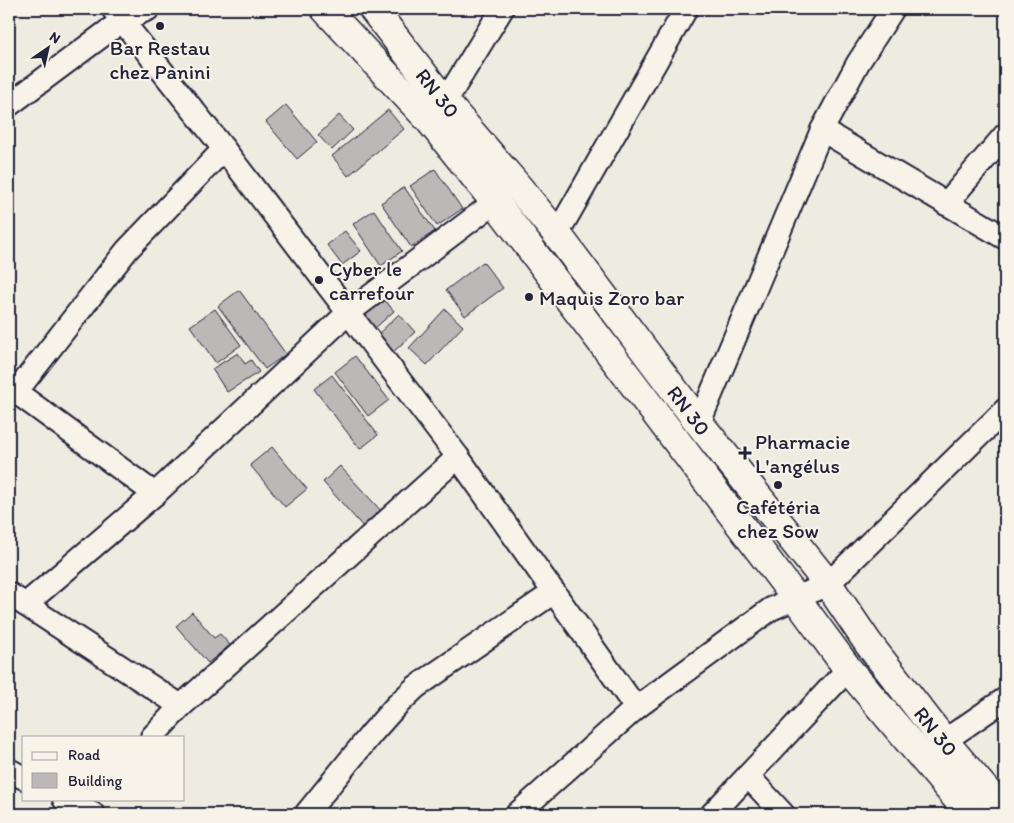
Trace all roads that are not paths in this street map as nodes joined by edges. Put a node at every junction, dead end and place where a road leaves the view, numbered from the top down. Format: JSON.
{"nodes":[{"id":1,"x":148,"y":9,"type":"edge"},
{"id":2,"x":325,"y":9,"type":"edge"},
{"id":3,"x":373,"y":9,"type":"edge"},
{"id":4,"x":502,"y":9,"type":"edge"},
{"id":5,"x":686,"y":9,"type":"edge"},
{"id":6,"x":893,"y":9,"type":"edge"},
{"id":7,"x":118,"y":15,"type":"edge"},
{"id":8,"x":445,"y":102,"type":"junction"},
{"id":9,"x":9,"y":105,"type":"edge"},
{"id":10,"x":822,"y":130,"type":"junction"},
{"id":11,"x":1005,"y":135,"type":"edge"},
{"id":12,"x":224,"y":149,"type":"junction"},
{"id":13,"x":495,"y":202,"type":"junction"},
{"id":14,"x":946,"y":204,"type":"junction"},
{"id":15,"x":557,"y":234,"type":"junction"},
{"id":16,"x":1005,"y":238,"type":"edge"},
{"id":17,"x":348,"y":313,"type":"junction"},
{"id":18,"x":12,"y":389,"type":"edge"},
{"id":19,"x":1005,"y":411,"type":"edge"},
{"id":20,"x":699,"y":423,"type":"junction"},
{"id":21,"x":458,"y":457,"type":"junction"},
{"id":22,"x":155,"y":494,"type":"junction"},
{"id":23,"x":828,"y":584,"type":"junction"},
{"id":24,"x":554,"y":592,"type":"junction"},
{"id":25,"x":795,"y":597,"type":"junction"},
{"id":26,"x":17,"y":599,"type":"edge"},
{"id":27,"x":848,"y":669,"type":"junction"},
{"id":28,"x":1005,"y":698,"type":"edge"},
{"id":29,"x":181,"y":706,"type":"junction"},
{"id":30,"x":636,"y":708,"type":"junction"},
{"id":31,"x":153,"y":736,"type":"edge"},
{"id":32,"x":944,"y":740,"type":"junction"},
{"id":33,"x":9,"y":770,"type":"edge"},
{"id":34,"x":748,"y":776,"type":"junction"},
{"id":35,"x":22,"y":777,"type":"edge"},
{"id":36,"x":1005,"y":813,"type":"edge"},
{"id":37,"x":306,"y":814,"type":"edge"},
{"id":38,"x":517,"y":814,"type":"edge"},
{"id":39,"x":712,"y":814,"type":"edge"},
{"id":40,"x":783,"y":814,"type":"edge"},
{"id":41,"x":970,"y":814,"type":"edge"}],
"edges":[{"from":1,"to":7,"type":"street"},
{"from":2,"to":13,"type":"main road","number":"RN 30"},
{"from":3,"to":8,"type":"main road","name":"RN 30","number":"RN 30"},
{"from":4,"to":8,"type":"street"},
{"from":5,"to":15,"type":"street"},
{"from":6,"to":10,"type":"street"},
{"from":7,"to":9,"type":"street"},
{"from":7,"to":12,"type":"street"},
{"from":8,"to":15,"type":"main road","name":"RN 30","number":"RN 30"},
{"from":10,"to":14,"type":"street"},
{"from":10,"to":20,"type":"street"},
{"from":11,"to":14,"type":"street"},
{"from":12,"to":17,"type":"street"},
{"from":12,"to":18,"type":"street"},
{"from":13,"to":17,"type":"street"},
{"from":13,"to":25,"type":"main road","number":"RN 30"},
{"from":14,"to":16,"type":"street"},
{"from":15,"to":20,"type":"main road","name":"RN 30","number":"RN 30"},
{"from":17,"to":21,"type":"street"},
{"from":17,"to":22,"type":"street"},
{"from":18,"to":22,"type":"street"},
{"from":19,"to":23,"type":"street"},
{"from":20,"to":23,"type":"main road","name":"RN 30","number":"RN 30"},
{"from":21,"to":24,"type":"street"},
{"from":21,"to":29,"type":"street"},
{"from":22,"to":26,"type":"street"},
{"from":23,"to":25,"type":"street"},
{"from":23,"to":32,"type":"main road","name":"RN 30","number":"RN 30"},
{"from":24,"to":30,"type":"street"},
{"from":24,"to":37,"type":"street"},
{"from":25,"to":27,"type":"main road","number":"RN 30"},
{"from":25,"to":30,"type":"street"},
{"from":26,"to":29,"type":"street"},
{"from":27,"to":34,"type":"street"},
{"from":27,"to":41,"type":"main road","number":"RN 30"},
{"from":28,"to":32,"type":"street"},
{"from":29,"to":31,"type":"street"},
{"from":30,"to":38,"type":"street"},
{"from":32,"to":36,"type":"main road","name":"RN 30","number":"RN 30"},
{"from":33,"to":35,"type":"street"},
{"from":34,"to":39,"type":"street"},
{"from":34,"to":40,"type":"street"}]}
